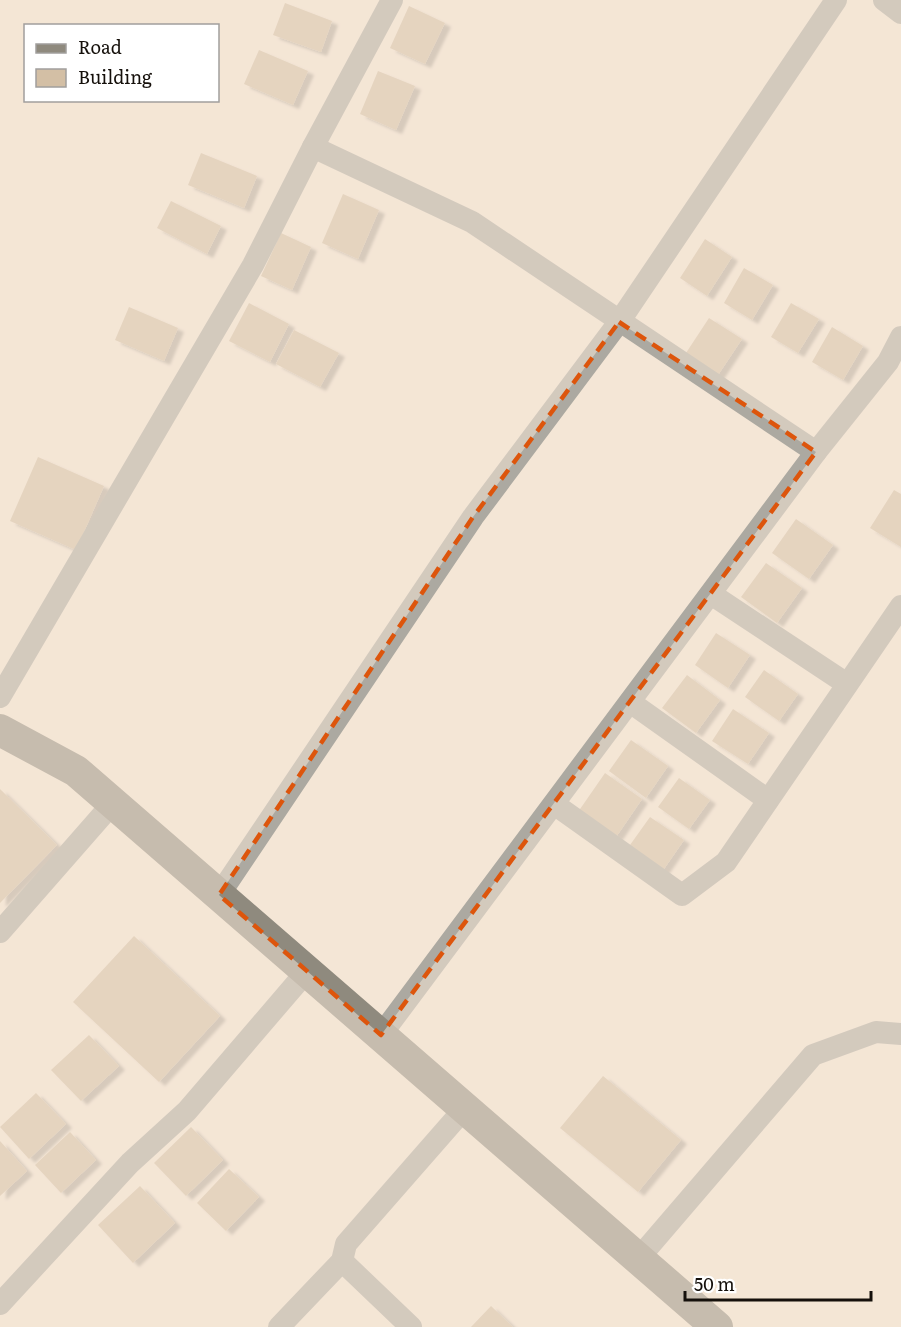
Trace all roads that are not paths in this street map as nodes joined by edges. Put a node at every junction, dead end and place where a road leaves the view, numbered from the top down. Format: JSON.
{"nodes":[{"id":1,"x":392,"y":0,"type":"edge"},
{"id":2,"x":836,"y":0,"type":"edge"},
{"id":3,"x":884,"y":0,"type":"edge"},
{"id":4,"x":901,"y":13,"type":"edge"},
{"id":5,"x":313,"y":147,"type":"junction"},
{"id":6,"x":619,"y":322,"type":"junction"},
{"id":7,"x":901,"y":337,"type":"edge"},
{"id":8,"x":895,"y":366,"type":"edge"},
{"id":9,"x":816,"y":452,"type":"junction"},
{"id":10,"x":711,"y":594,"type":"junction"},
{"id":11,"x":901,"y":606,"type":"edge"},
{"id":12,"x":847,"y":684,"type":"junction"},
{"id":13,"x":0,"y":697,"type":"edge"},
{"id":14,"x":630,"y":702,"type":"junction"},
{"id":15,"x":0,"y":730,"type":"edge"},
{"id":16,"x":768,"y":800,"type":"junction"},
{"id":17,"x":113,"y":803,"type":"junction"},
{"id":18,"x":554,"y":804,"type":"junction"},
{"id":19,"x":219,"y":895,"type":"junction"},
{"id":20,"x":0,"y":932,"type":"edge"},
{"id":21,"x":307,"y":971,"type":"junction"},
{"id":22,"x":901,"y":1034,"type":"edge"},
{"id":23,"x":381,"y":1035,"type":"junction"},
{"id":24,"x":465,"y":1108,"type":"junction"},
{"id":25,"x":639,"y":1260,"type":"junction"},
{"id":26,"x":342,"y":1261,"type":"junction"},
{"id":27,"x":0,"y":1304,"type":"edge"},
{"id":28,"x":279,"y":1327,"type":"edge"},
{"id":29,"x":411,"y":1327,"type":"edge"},
{"id":30,"x":717,"y":1327,"type":"edge"}],
"edges":[{"from":1,"to":5,"type":"street"},
{"from":2,"to":6,"type":"street"},
{"from":3,"to":4,"type":"street"},
{"from":5,"to":6,"type":"street"},
{"from":5,"to":13,"type":"street"},
{"from":6,"to":9,"type":"street"},
{"from":6,"to":19,"type":"street"},
{"from":7,"to":8,"type":"street"},
{"from":8,"to":9,"type":"street"},
{"from":9,"to":10,"type":"street"},
{"from":10,"to":12,"type":"street"},
{"from":10,"to":14,"type":"street"},
{"from":11,"to":12,"type":"street"},
{"from":12,"to":16,"type":"street"},
{"from":14,"to":16,"type":"street"},
{"from":14,"to":18,"type":"street"},
{"from":15,"to":17,"type":"street"},
{"from":16,"to":18,"type":"street"},
{"from":17,"to":19,"type":"street"},
{"from":17,"to":20,"type":"street"},
{"from":18,"to":23,"type":"street"},
{"from":19,"to":21,"type":"street"},
{"from":21,"to":23,"type":"street"},
{"from":21,"to":27,"type":"street"},
{"from":22,"to":25,"type":"street"},
{"from":23,"to":24,"type":"street"},
{"from":24,"to":25,"type":"street"},
{"from":24,"to":26,"type":"street"},
{"from":25,"to":30,"type":"street"},
{"from":26,"to":28,"type":"street"},
{"from":26,"to":29,"type":"street"}]}
